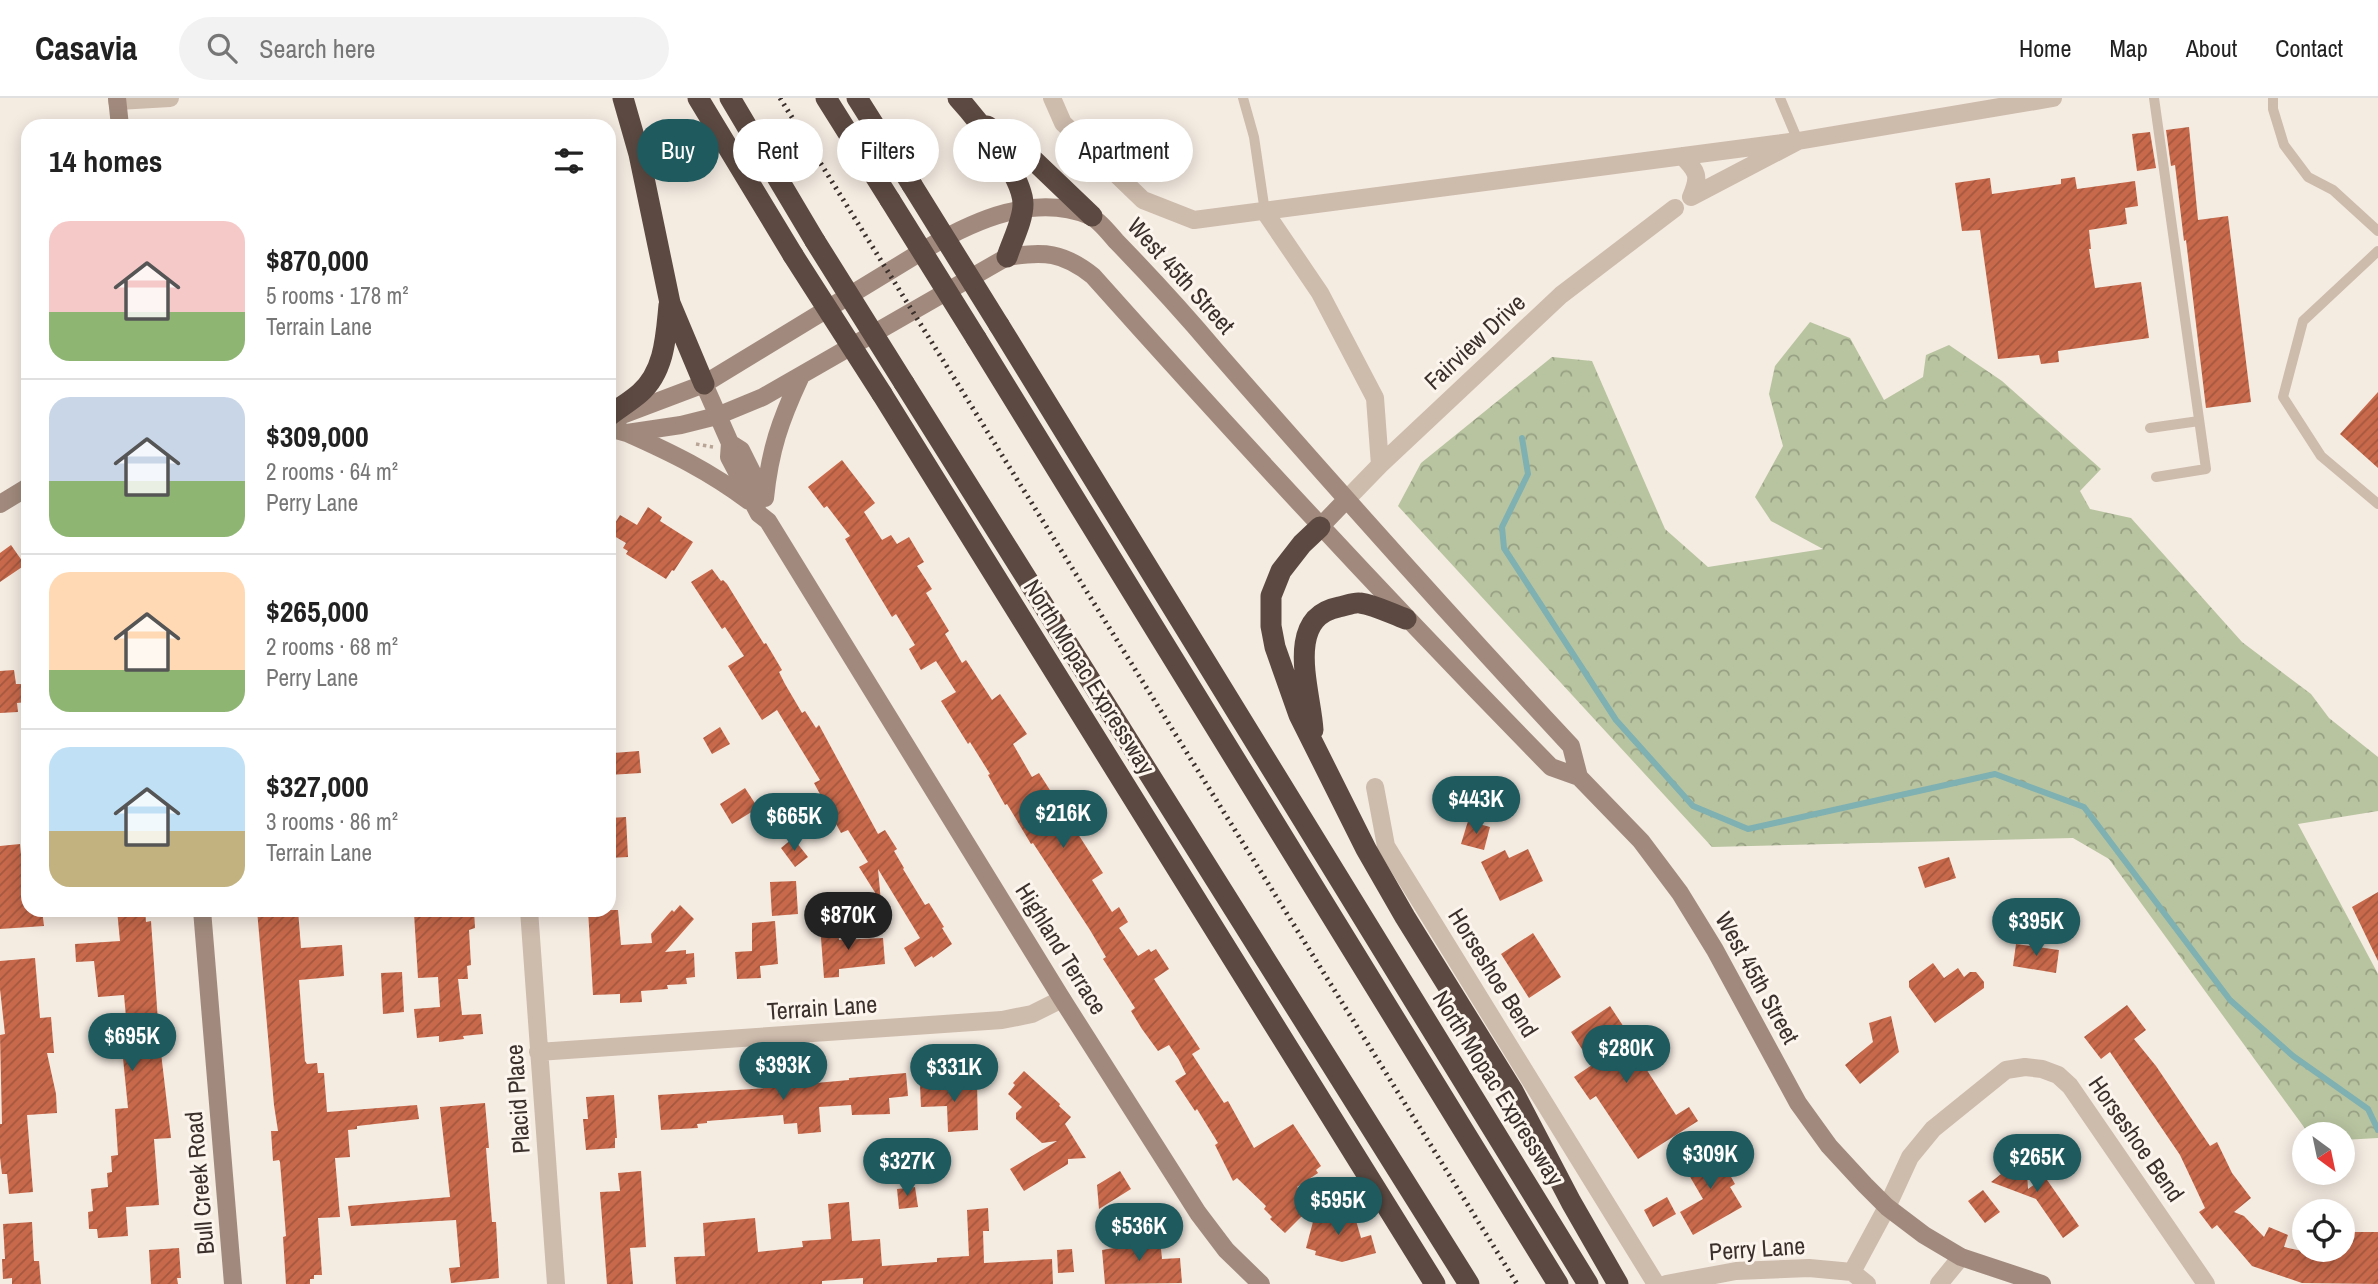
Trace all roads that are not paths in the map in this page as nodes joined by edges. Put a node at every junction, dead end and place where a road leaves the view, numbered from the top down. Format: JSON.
{"nodes":[{"id":1,"x":170,"y":98,"type":"edge"},
{"id":2,"x":623,"y":98,"type":"edge"},
{"id":3,"x":698,"y":98,"type":"edge"},
{"id":4,"x":730,"y":98,"type":"edge"},
{"id":5,"x":826,"y":98,"type":"edge"},
{"id":6,"x":857,"y":98,"type":"edge"},
{"id":7,"x":958,"y":98,"type":"edge"},
{"id":8,"x":1052,"y":98,"type":"edge"},
{"id":9,"x":1243,"y":98,"type":"edge"},
{"id":10,"x":1780,"y":98,"type":"edge"},
{"id":11,"x":2053,"y":98,"type":"edge"},
{"id":12,"x":2154,"y":98,"type":"edge"},
{"id":13,"x":2273,"y":98,"type":"edge"},
{"id":14,"x":117,"y":99,"type":"edge"},
{"id":15,"x":2010,"y":101,"type":"edge"},
{"id":16,"x":977,"y":118,"type":"junction"},
{"id":17,"x":119,"y":119,"type":"edge"},
{"id":18,"x":1798,"y":141,"type":"junction"},
{"id":19,"x":1682,"y":156,"type":"junction"},
{"id":20,"x":1675,"y":208,"type":"dead end"},
{"id":21,"x":1023,"y":209,"type":"junction"},
{"id":22,"x":1265,"y":212,"type":"junction"},
{"id":23,"x":1092,"y":216,"type":"junction"},
{"id":24,"x":2378,"y":231,"type":"edge"},
{"id":25,"x":2378,"y":251,"type":"edge"},
{"id":26,"x":1007,"y":257,"type":"junction"},
{"id":27,"x":670,"y":303,"type":"junction"},
{"id":28,"x":800,"y":377,"type":"junction"},
{"id":29,"x":704,"y":384,"type":"junction"},
{"id":30,"x":616,"y":412,"type":"edge"},
{"id":31,"x":616,"y":415,"type":"edge"},
{"id":32,"x":717,"y":416,"type":"junction"},
{"id":33,"x":2199,"y":421,"type":"junction"},
{"id":34,"x":2150,"y":428,"type":"dead end"},
{"id":35,"x":616,"y":430,"type":"edge"},
{"id":36,"x":627,"y":433,"type":"junction"},
{"id":37,"x":1380,"y":466,"type":"junction"},
{"id":38,"x":2156,"y":477,"type":"dead end"},
{"id":39,"x":21,"y":491,"type":"edge"},
{"id":40,"x":1346,"y":500,"type":"junction"},
{"id":41,"x":759,"y":501,"type":"junction"},
{"id":42,"x":0,"y":504,"type":"edge"},
{"id":43,"x":2378,"y":504,"type":"edge"},
{"id":44,"x":1321,"y":527,"type":"junction"},
{"id":45,"x":1406,"y":619,"type":"junction"},
{"id":46,"x":1313,"y":742,"type":"junction"},
{"id":47,"x":1579,"y":777,"type":"junction"},
{"id":48,"x":1375,"y":787,"type":"dead end"},
{"id":49,"x":203,"y":917,"type":"edge"},
{"id":50,"x":529,"y":917,"type":"edge"},
{"id":51,"x":1062,"y":999,"type":"junction"},
{"id":52,"x":538,"y":1052,"type":"junction"},
{"id":53,"x":1887,"y":1207,"type":"junction"},
{"id":54,"x":1961,"y":1256,"type":"junction"},
{"id":55,"x":1852,"y":1272,"type":"junction"},
{"id":56,"x":233,"y":1284,"type":"edge"},
{"id":57,"x":556,"y":1284,"type":"edge"},
{"id":58,"x":1261,"y":1284,"type":"edge"},
{"id":59,"x":1435,"y":1284,"type":"edge"},
{"id":60,"x":1469,"y":1284,"type":"edge"},
{"id":61,"x":1558,"y":1284,"type":"edge"},
{"id":62,"x":1588,"y":1284,"type":"edge"},
{"id":63,"x":1618,"y":1284,"type":"edge"},
{"id":64,"x":1656,"y":1284,"type":"edge"},
{"id":65,"x":1666,"y":1284,"type":"edge"},
{"id":66,"x":1867,"y":1284,"type":"edge"},
{"id":67,"x":1939,"y":1284,"type":"edge"},
{"id":68,"x":2042,"y":1284,"type":"edge"},
{"id":69,"x":2206,"y":1284,"type":"edge"}],
"edges":[{"from":1,"to":14,"type":"street"},
{"from":2,"to":27,"type":"highway"},
{"from":3,"to":59,"type":"highway","name":"North Mopac Expressway","bridge":true},
{"from":4,"to":60,"type":"highway","bridge":true},
{"from":5,"to":61,"type":"highway","bridge":true},
{"from":6,"to":62,"type":"highway","name":"North Mopac Expressway","bridge":true},
{"from":7,"to":16,"type":"highway"},
{"from":8,"to":22,"type":"street"},
{"from":9,"to":22,"type":"lane"},
{"from":10,"to":18,"type":"lane"},
{"from":11,"to":15,"type":"street"},
{"from":12,"to":33,"type":"lane"},
{"from":13,"to":24,"type":"lane"},
{"from":14,"to":17,"type":"main road"},
{"from":15,"to":18,"type":"street"},
{"from":16,"to":21,"type":"highway"},
{"from":16,"to":23,"type":"highway"},
{"from":18,"to":19,"type":"street"},
{"from":18,"to":19,"type":"street"},
{"from":19,"to":22,"type":"street"},
{"from":20,"to":37,"type":"street","name":"Fairview Drive"},
{"from":21,"to":23,"type":"main road","name":"West 45th Street"},
{"from":21,"to":26,"type":"highway"},
{"from":21,"to":29,"type":"main road","name":"West 45th Street"},
{"from":22,"to":37,"type":"street"},
{"from":23,"to":40,"type":"main road","name":"West 45th Street"},
{"from":25,"to":43,"type":"lane"},
{"from":26,"to":28,"type":"main road","name":"West 45th Street"},
{"from":26,"to":44,"type":"main road","name":"West 45th Street"},
{"from":27,"to":29,"type":"highway"},
{"from":27,"to":30,"type":"highway"},
{"from":28,"to":32,"type":"main road","name":"West 45th Street"},
{"from":28,"to":41,"type":"main road"},
{"from":29,"to":31,"type":"main road","name":"West 45th Street"},
{"from":29,"to":32,"type":"main road","name":"Highland Terrace"},
{"from":32,"to":36,"type":"main road","name":"West 45th Street"},
{"from":32,"to":41,"type":"main road","name":"Highland Terrace"},
{"from":33,"to":34,"type":"lane"},
{"from":33,"to":38,"type":"lane"},
{"from":35,"to":36,"type":"main road","name":"West 45th Street"},
{"from":36,"to":41,"type":"main road"},
{"from":37,"to":40,"type":"street","name":"Fairview Drive"},
{"from":39,"to":42,"type":"main road"},
{"from":40,"to":44,"type":"main road","name":"Fairview Drive"},
{"from":40,"to":47,"type":"main road","name":"West 45th Street"},
{"from":41,"to":51,"type":"main road","name":"Highland Terrace"},
{"from":44,"to":45,"type":"main road","name":"West 45th Street"},
{"from":44,"to":46,"type":"highway"},
{"from":45,"to":46,"type":"highway"},
{"from":45,"to":47,"type":"main road","name":"West 45th Street"},
{"from":46,"to":63,"type":"highway"},
{"from":47,"to":53,"type":"main road","name":"West 45th Street"},
{"from":48,"to":64,"type":"street","name":"Horseshoe Bend"},
{"from":49,"to":56,"type":"main road","name":"Bull Creek Road"},
{"from":50,"to":52,"type":"street","name":"Placid Place"},
{"from":51,"to":52,"type":"street","name":"Terrain Lane"},
{"from":51,"to":58,"type":"main road","name":"Highland Terrace"},
{"from":52,"to":57,"type":"street","name":"Placid Place"},
{"from":53,"to":54,"type":"main road"},
{"from":53,"to":55,"type":"street","name":"Horseshoe Bend"},
{"from":53,"to":69,"type":"street","name":"Horseshoe Bend"},
{"from":54,"to":67,"type":"street"},
{"from":54,"to":68,"type":"main road"},
{"from":55,"to":65,"type":"street","name":"Perry Lane"},
{"from":55,"to":66,"type":"street"}]}
